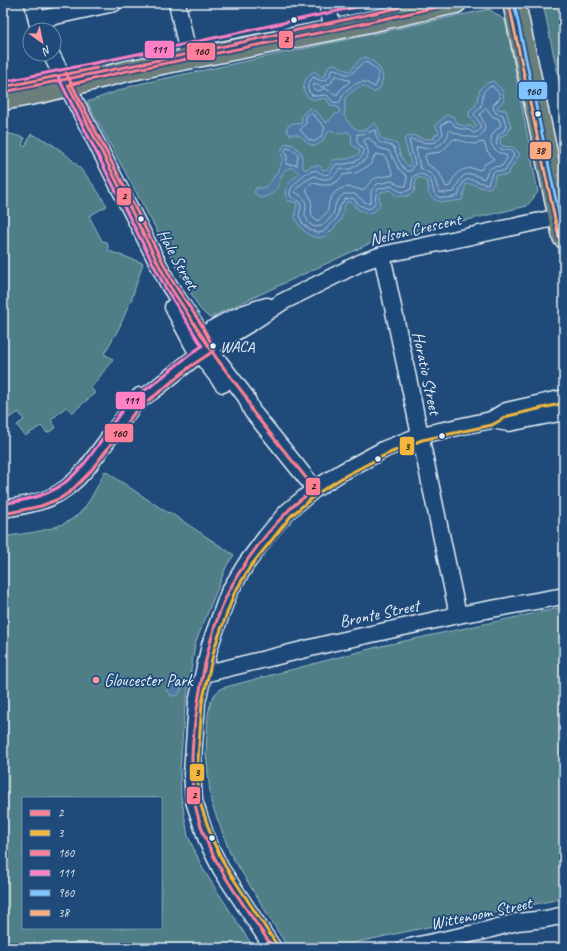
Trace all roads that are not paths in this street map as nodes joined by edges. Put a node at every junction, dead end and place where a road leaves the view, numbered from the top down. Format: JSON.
{"nodes":[{"id":1,"x":33,"y":3,"type":"edge"},
{"id":2,"x":114,"y":3,"type":"edge"},
{"id":3,"x":177,"y":3,"type":"edge"},
{"id":4,"x":397,"y":3,"type":"edge"},
{"id":5,"x":456,"y":3,"type":"edge"},
{"id":6,"x":514,"y":3,"type":"edge"},
{"id":7,"x":526,"y":3,"type":"edge"},
{"id":8,"x":330,"y":17,"type":"edge"},
{"id":9,"x":38,"y":22,"type":"edge"},
{"id":10,"x":55,"y":22,"type":"edge"},
{"id":11,"x":187,"y":49,"type":"junction"},
{"id":12,"x":47,"y":62,"type":"edge"},
{"id":13,"x":54,"y":62,"type":"edge"},
{"id":14,"x":59,"y":81,"type":"junction"},
{"id":15,"x":3,"y":87,"type":"edge"},
{"id":16,"x":3,"y":100,"type":"edge"},
{"id":17,"x":564,"y":189,"type":"edge"},
{"id":18,"x":563,"y":223,"type":"edge"},
{"id":19,"x":382,"y":255,"type":"junction"},
{"id":20,"x":201,"y":346,"type":"junction"},
{"id":21,"x":564,"y":398,"type":"edge"},
{"id":22,"x":564,"y":412,"type":"edge"},
{"id":23,"x":491,"y":420,"type":"junction"},
{"id":24,"x":421,"y":435,"type":"junction"},
{"id":25,"x":315,"y":489,"type":"junction"},
{"id":26,"x":3,"y":509,"type":"edge"},
{"id":27,"x":564,"y":596,"type":"edge"},
{"id":28,"x":458,"y":616,"type":"junction"},
{"id":29,"x":204,"y":674,"type":"junction"},
{"id":30,"x":564,"y":915,"type":"edge"},
{"id":31,"x":273,"y":948,"type":"edge"},
{"id":32,"x":405,"y":948,"type":"edge"}],
"edges":[{"from":1,"to":9,"type":"street"},
{"from":2,"to":10,"type":"street"},
{"from":3,"to":11,"type":"street"},
{"from":4,"to":8,"type":"main road"},
{"from":5,"to":8,"type":"main road"},
{"from":6,"to":18,"type":"highway"},
{"from":7,"to":17,"type":"highway"},
{"from":8,"to":11,"type":"main road"},
{"from":8,"to":14,"type":"main road"},
{"from":11,"to":14,"type":"main road"},
{"from":12,"to":14,"type":"street"},
{"from":13,"to":14,"type":"street"},
{"from":14,"to":15,"type":"main road"},
{"from":14,"to":16,"type":"main road"},
{"from":14,"to":20,"type":"street","name":"Hale Street"},
{"from":18,"to":19,"type":"street","name":"Nelson Crescent"},
{"from":19,"to":20,"type":"street","name":"Nelson Crescent"},
{"from":19,"to":24,"type":"street","name":"Horatio Street"},
{"from":20,"to":25,"type":"street","name":"Hale Street"},
{"from":20,"to":26,"type":"street","name":"Nelson Crescent"},
{"from":21,"to":23,"type":"street"},
{"from":22,"to":23,"type":"street"},
{"from":23,"to":24,"type":"street"},
{"from":24,"to":25,"type":"street"},
{"from":24,"to":28,"type":"street","name":"Horatio Street"},
{"from":25,"to":29,"type":"street"},
{"from":27,"to":28,"type":"street","name":"Bronte Street"},
{"from":28,"to":29,"type":"street","name":"Bronte Street"},
{"from":29,"to":31,"type":"street"},
{"from":30,"to":32,"type":"street","name":"Wittenoom Street"}]}
